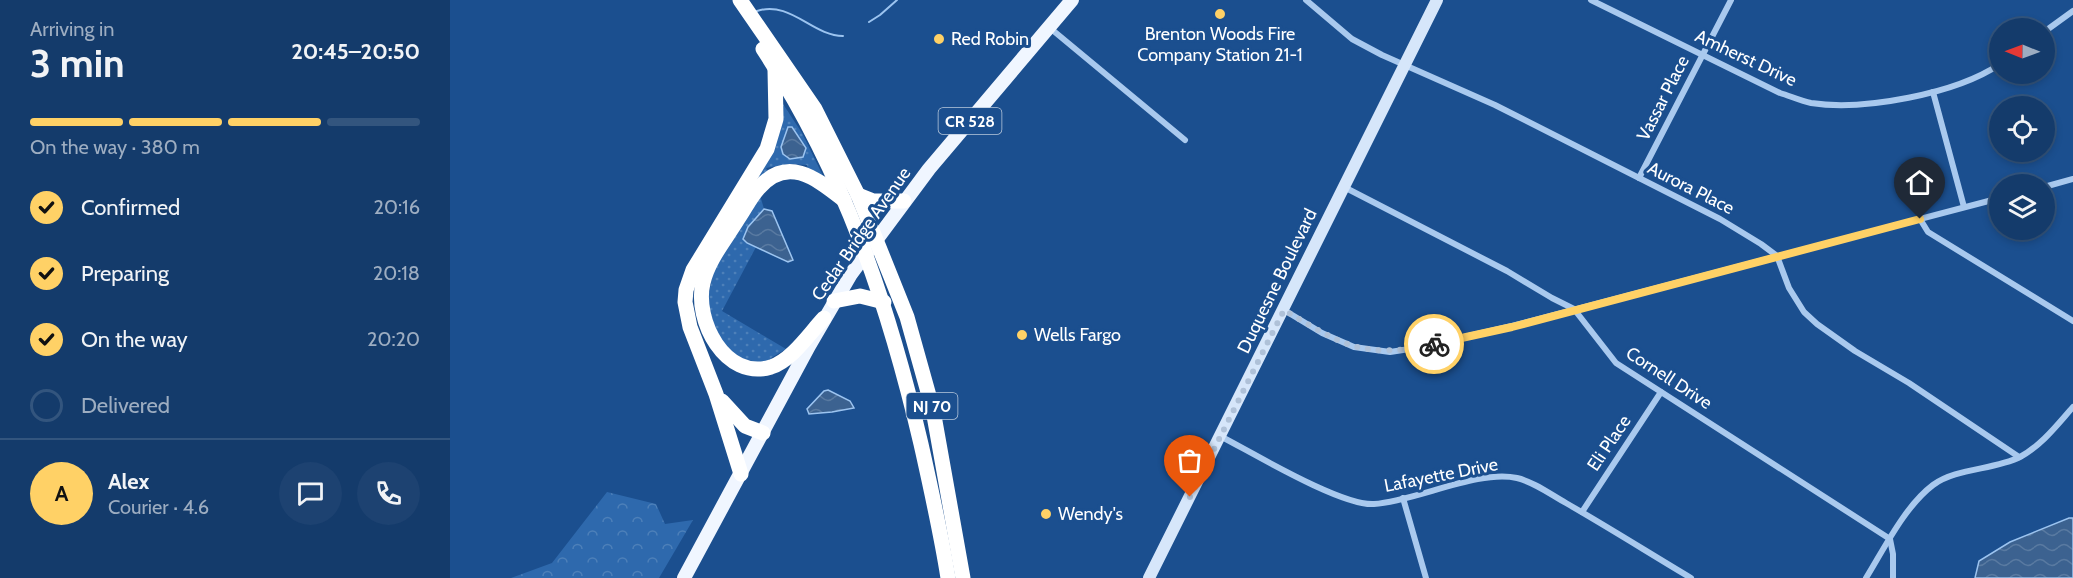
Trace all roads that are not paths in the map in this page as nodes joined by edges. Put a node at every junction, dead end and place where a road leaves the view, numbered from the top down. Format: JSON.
{"nodes":[{"id":1,"x":729,"y":0,"type":"edge"},
{"id":2,"x":740,"y":0,"type":"edge"},
{"id":3,"x":1072,"y":0,"type":"edge"},
{"id":4,"x":1306,"y":0,"type":"edge"},
{"id":5,"x":1437,"y":0,"type":"edge"},
{"id":6,"x":1591,"y":0,"type":"edge"},
{"id":7,"x":1731,"y":0,"type":"edge"},
{"id":8,"x":2073,"y":11,"type":"edge"},
{"id":9,"x":2055,"y":24,"type":"edge"},
{"id":10,"x":1050,"y":28,"type":"junction"},
{"id":11,"x":1702,"y":54,"type":"junction"},
{"id":12,"x":1404,"y":65,"type":"junction"},
{"id":13,"x":775,"y":67,"type":"junction"},
{"id":14,"x":1989,"y":71,"type":"edge"},
{"id":15,"x":1933,"y":92,"type":"junction"},
{"id":16,"x":1185,"y":140,"type":"dead end"},
{"id":17,"x":1639,"y":178,"type":"junction"},
{"id":18,"x":2073,"y":179,"type":"edge"},
{"id":19,"x":2055,"y":184,"type":"edge"},
{"id":20,"x":1344,"y":187,"type":"junction"},
{"id":21,"x":852,"y":198,"type":"junction"},
{"id":22,"x":904,"y":201,"type":"junction"},
{"id":23,"x":1989,"y":201,"type":"edge"},
{"id":24,"x":1964,"y":207,"type":"junction"},
{"id":25,"x":1920,"y":219,"type":"junction"},
{"id":26,"x":876,"y":239,"type":"junction"},
{"id":27,"x":866,"y":254,"type":"junction"},
{"id":28,"x":1777,"y":256,"type":"junction"},
{"id":29,"x":834,"y":301,"type":"junction"},
{"id":30,"x":884,"y":302,"type":"junction"},
{"id":31,"x":1574,"y":309,"type":"junction"},
{"id":32,"x":1284,"y":310,"type":"junction"},
{"id":33,"x":824,"y":318,"type":"junction"},
{"id":34,"x":2073,"y":321,"type":"edge"},
{"id":35,"x":1661,"y":392,"type":"junction"},
{"id":36,"x":716,"y":394,"type":"junction"},
{"id":37,"x":2073,"y":407,"type":"edge"},
{"id":38,"x":763,"y":433,"type":"junction"},
{"id":39,"x":1220,"y":436,"type":"junction"},
{"id":40,"x":2019,"y":457,"type":"junction"},
{"id":41,"x":741,"y":474,"type":"junction"},
{"id":42,"x":1403,"y":498,"type":"junction"},
{"id":43,"x":1582,"y":512,"type":"junction"},
{"id":44,"x":1890,"y":539,"type":"junction"},
{"id":45,"x":684,"y":578,"type":"edge"},
{"id":46,"x":948,"y":578,"type":"edge"},
{"id":47,"x":963,"y":578,"type":"edge"},
{"id":48,"x":1149,"y":578,"type":"edge"},
{"id":49,"x":1426,"y":578,"type":"edge"},
{"id":50,"x":1691,"y":578,"type":"edge"},
{"id":51,"x":1866,"y":578,"type":"edge"},
{"id":52,"x":1893,"y":578,"type":"edge"}],
"edges":[{"from":1,"to":13,"type":"highway","number":"NJ 70"},
{"from":2,"to":21,"type":"highway","number":"NJ 70"},
{"from":3,"to":10,"type":"main road","name":"Cedar Bridge Avenue","number":"CR 528"},
{"from":4,"to":12,"type":"street","name":"Aurora Place"},
{"from":5,"to":12,"type":"street","name":"Duquesne Boulevard"},
{"from":6,"to":11,"type":"street","name":"Amherst Drive"},
{"from":7,"to":11,"type":"street","name":"Vassar Place"},
{"from":8,"to":9,"type":"street"},
{"from":10,"to":16,"type":"street"},
{"from":10,"to":22,"type":"main road","name":"Cedar Bridge Avenue","number":"CR 528"},
{"from":11,"to":15,"type":"street","name":"Amherst Drive"},
{"from":11,"to":17,"type":"street","name":"Vassar Place"},
{"from":12,"to":17,"type":"street","name":"Aurora Place"},
{"from":12,"to":20,"type":"street","name":"Duquesne Boulevard"},
{"from":13,"to":21,"type":"highway","number":"NJ 70"},
{"from":13,"to":36,"type":"highway"},
{"from":14,"to":15,"type":"street","name":"Amherst Drive"},
{"from":15,"to":24,"type":"street"},
{"from":17,"to":28,"type":"street","name":"Aurora Place"},
{"from":18,"to":19,"type":"street"},
{"from":20,"to":31,"type":"street","name":"Cornell Drive"},
{"from":20,"to":32,"type":"street","name":"Duquesne Boulevard"},
{"from":21,"to":22,"type":"highway"},
{"from":21,"to":26,"type":"highway","number":"NJ 70"},
{"from":21,"to":27,"type":"highway","number":"NJ 70"},
{"from":21,"to":33,"type":"highway"},
{"from":22,"to":26,"type":"main road","name":"Cedar Bridge Avenue","number":"CR 528"},
{"from":23,"to":24,"type":"street"},
{"from":24,"to":25,"type":"street"},
{"from":25,"to":28,"type":"street"},
{"from":25,"to":34,"type":"street"},
{"from":26,"to":27,"type":"main road","name":"Cedar Bridge Avenue","number":"CR 528"},
{"from":26,"to":47,"type":"highway","number":"NJ 70"},
{"from":27,"to":29,"type":"main road","name":"Cedar Bridge Avenue","number":"CR 528"},
{"from":27,"to":30,"type":"highway","number":"NJ 70"},
{"from":28,"to":31,"type":"street"},
{"from":28,"to":40,"type":"street"},
{"from":29,"to":30,"type":"highway"},
{"from":29,"to":33,"type":"main road","name":"Cedar Bridge Avenue","number":"CR 528"},
{"from":30,"to":46,"type":"highway","number":"NJ 70"},
{"from":31,"to":32,"type":"street"},
{"from":31,"to":35,"type":"street","name":"Cornell Drive"},
{"from":32,"to":39,"type":"street","name":"Duquesne Boulevard"},
{"from":33,"to":38,"type":"main road","name":"Cedar Bridge Avenue","number":"CR 528"},
{"from":35,"to":43,"type":"street","name":"Eli Place"},
{"from":35,"to":44,"type":"street","name":"Cornell Drive"},
{"from":36,"to":38,"type":"highway"},
{"from":36,"to":41,"type":"highway"},
{"from":37,"to":40,"type":"street"},
{"from":38,"to":41,"type":"main road","name":"Cedar Bridge Avenue","number":"CR 528"},
{"from":39,"to":42,"type":"street","name":"Lafayette Drive"},
{"from":39,"to":48,"type":"street","name":"Duquesne Boulevard"},
{"from":40,"to":44,"type":"street"},
{"from":41,"to":45,"type":"main road","name":"Cedar Bridge Avenue","number":"CR 528"},
{"from":42,"to":43,"type":"street","name":"Lafayette Drive"},
{"from":42,"to":49,"type":"street"},
{"from":43,"to":50,"type":"street","name":"Lafayette Drive"},
{"from":44,"to":51,"type":"street"},
{"from":44,"to":52,"type":"street"}]}
